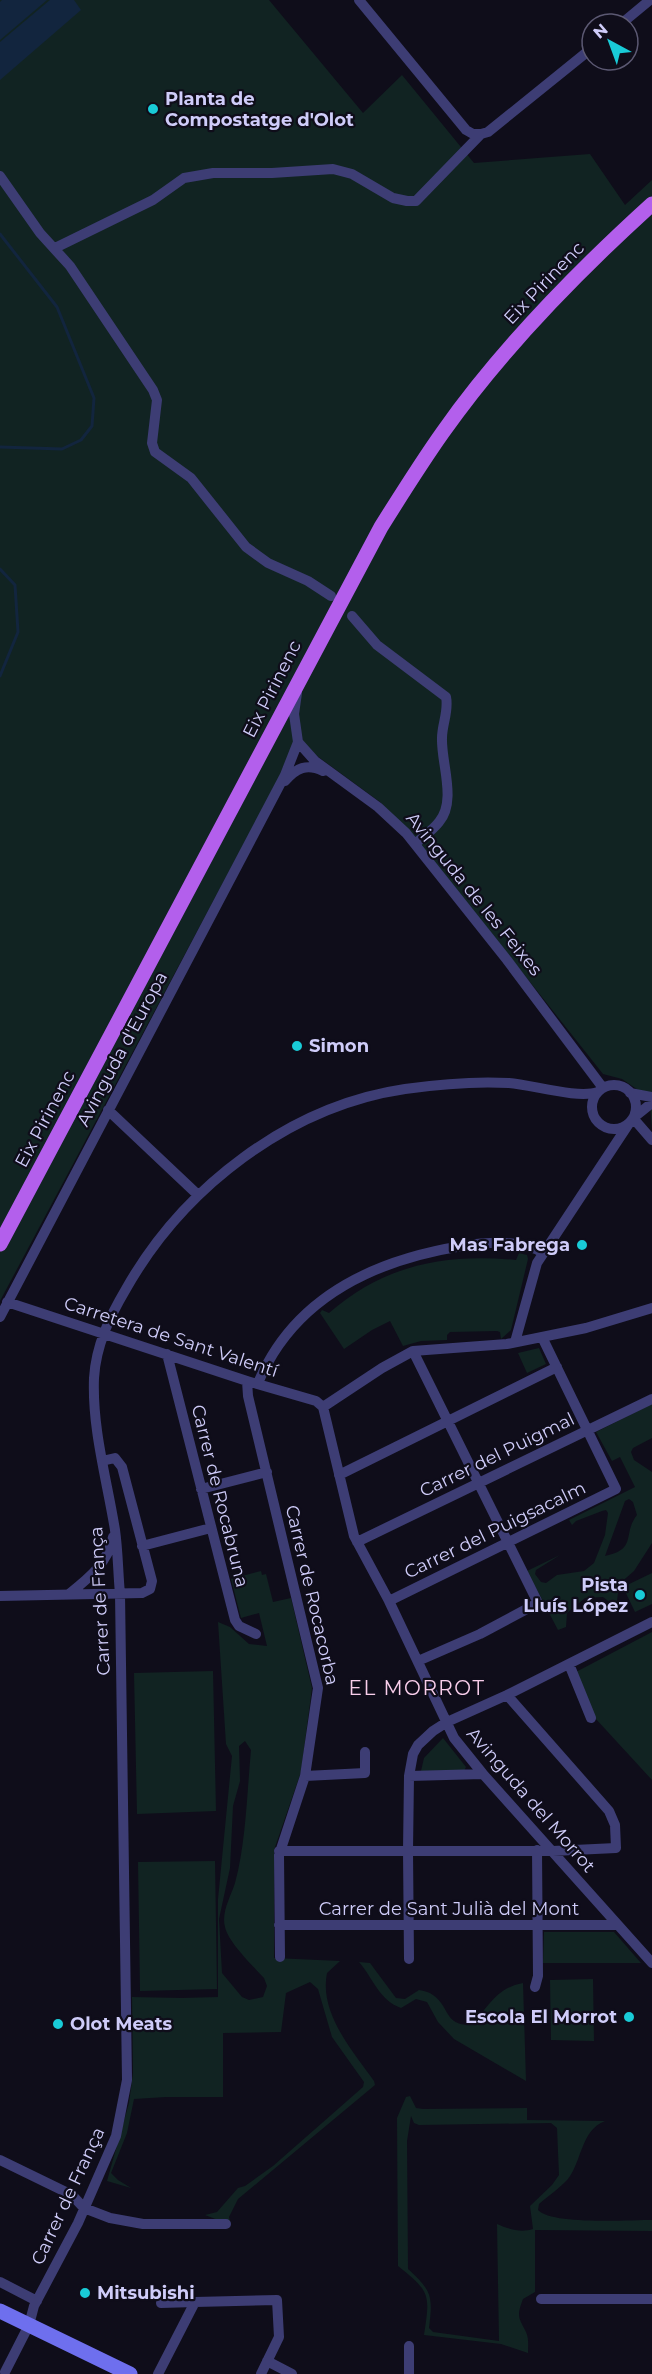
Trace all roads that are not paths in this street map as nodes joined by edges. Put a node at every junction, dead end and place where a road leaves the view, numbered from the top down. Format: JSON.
{"nodes":[{"id":1,"x":360,"y":0,"type":"edge"},
{"id":2,"x":650,"y":0,"type":"edge"},
{"id":3,"x":636,"y":12,"type":"edge"},
{"id":4,"x":580,"y":58,"type":"edge"},
{"id":5,"x":482,"y":134,"type":"junction"},
{"id":6,"x":0,"y":176,"type":"edge"},
{"id":7,"x":652,"y":204,"type":"edge"},
{"id":8,"x":55,"y":248,"type":"junction"},
{"id":9,"x":331,"y":596,"type":"dead end"},
{"id":10,"x":352,"y":616,"type":"dead end"},
{"id":11,"x":304,"y":673,"type":"junction"},
{"id":12,"x":298,"y":742,"type":"junction"},
{"id":13,"x":335,"y":776,"type":"junction"},
{"id":14,"x":274,"y":797,"type":"junction"},
{"id":15,"x":415,"y":844,"type":"junction"},
{"id":16,"x":601,"y":1090,"type":"junction"},
{"id":17,"x":564,"y":1091,"type":"junction"},
{"id":18,"x":630,"y":1093,"type":"junction"},
{"id":19,"x":652,"y":1097,"type":"edge"},
{"id":20,"x":652,"y":1103,"type":"edge"},
{"id":21,"x":108,"y":1110,"type":"junction"},
{"id":22,"x":592,"y":1111,"type":"junction"},
{"id":23,"x":631,"y":1120,"type":"junction"},
{"id":24,"x":602,"y":1125,"type":"junction"},
{"id":25,"x":652,"y":1140,"type":"edge"},
{"id":26,"x":605,"y":1159,"type":"junction"},
{"id":27,"x":198,"y":1195,"type":"junction"},
{"id":28,"x":0,"y":1244,"type":"edge"},
{"id":29,"x":543,"y":1253,"type":"junction"},
{"id":30,"x":7,"y":1302,"type":"junction"},
{"id":31,"x":652,"y":1308,"type":"edge"},
{"id":32,"x":0,"y":1317,"type":"edge"},
{"id":33,"x":104,"y":1333,"type":"junction"},
{"id":34,"x":542,"y":1337,"type":"junction"},
{"id":35,"x":515,"y":1342,"type":"junction"},
{"id":36,"x":413,"y":1351,"type":"junction"},
{"id":37,"x":167,"y":1354,"type":"junction"},
{"id":38,"x":557,"y":1367,"type":"junction"},
{"id":39,"x":253,"y":1382,"type":"junction"},
{"id":40,"x":652,"y":1398,"type":"edge"},
{"id":41,"x":323,"y":1407,"type":"junction"},
{"id":42,"x":447,"y":1421,"type":"junction"},
{"id":43,"x":587,"y":1430,"type":"junction"},
{"id":44,"x":102,"y":1461,"type":"junction"},
{"id":45,"x":267,"y":1472,"type":"junction"},
{"id":46,"x":339,"y":1475,"type":"junction"},
{"id":47,"x":478,"y":1482,"type":"junction"},
{"id":48,"x":201,"y":1490,"type":"junction"},
{"id":49,"x":115,"y":1528,"type":"junction"},
{"id":50,"x":211,"y":1528,"type":"junction"},
{"id":51,"x":357,"y":1542,"type":"junction"},
{"id":52,"x":508,"y":1542,"type":"junction"},
{"id":53,"x":142,"y":1546,"type":"junction"},
{"id":54,"x":120,"y":1594,"type":"junction"},
{"id":55,"x":69,"y":1595,"type":"junction"},
{"id":56,"x":0,"y":1596,"type":"edge"},
{"id":57,"x":389,"y":1601,"type":"junction"},
{"id":58,"x":652,"y":1622,"type":"edge"},
{"id":59,"x":256,"y":1634,"type":"dead end"},
{"id":60,"x":418,"y":1661,"type":"junction"},
{"id":61,"x":569,"y":1664,"type":"junction"},
{"id":62,"x":507,"y":1695,"type":"junction"},
{"id":63,"x":591,"y":1718,"type":"dead end"},
{"id":64,"x":447,"y":1722,"type":"junction"},
{"id":65,"x":365,"y":1752,"type":"dead end"},
{"id":66,"x":483,"y":1774,"type":"junction"},
{"id":67,"x":305,"y":1776,"type":"junction"},
{"id":68,"x":409,"y":1776,"type":"junction"},
{"id":69,"x":537,"y":1850,"type":"junction"},
{"id":70,"x":279,"y":1851,"type":"junction"},
{"id":71,"x":408,"y":1851,"type":"junction"},
{"id":72,"x":553,"y":1851,"type":"junction"},
{"id":73,"x":279,"y":1925,"type":"junction"},
{"id":74,"x":409,"y":1925,"type":"junction"},
{"id":75,"x":618,"y":1925,"type":"junction"},
{"id":76,"x":538,"y":1926,"type":"junction"},
{"id":77,"x":280,"y":1957,"type":"dead end"},
{"id":78,"x":410,"y":1959,"type":"dead end"},
{"id":79,"x":652,"y":1963,"type":"edge"},
{"id":80,"x":535,"y":1987,"type":"dead end"},
{"id":81,"x":0,"y":2160,"type":"edge"},
{"id":82,"x":84,"y":2208,"type":"junction"},
{"id":83,"x":226,"y":2224,"type":"dead end"},
{"id":84,"x":0,"y":2282,"type":"edge"},
{"id":85,"x":652,"y":2299,"type":"edge"},
{"id":86,"x":541,"y":2300,"type":"dead end"},
{"id":87,"x":37,"y":2301,"type":"junction"},
{"id":88,"x":195,"y":2302,"type":"junction"},
{"id":89,"x":160,"y":2303,"type":"dead end"},
{"id":90,"x":0,"y":2311,"type":"edge"},
{"id":91,"x":28,"y":2325,"type":"junction"},
{"id":92,"x":409,"y":2346,"type":"dead end"},
{"id":93,"x":267,"y":2361,"type":"junction"},
{"id":94,"x":5,"y":2372,"type":"dead end"},
{"id":95,"x":130,"y":2374,"type":"edge"},
{"id":96,"x":158,"y":2374,"type":"edge"},
{"id":97,"x":261,"y":2374,"type":"edge"},
{"id":98,"x":292,"y":2374,"type":"edge"},
{"id":99,"x":409,"y":2374,"type":"edge"}],
"edges":[{"from":1,"to":5,"type":"street"},
{"from":2,"to":3,"type":"street"},
{"from":4,"to":5,"type":"street"},
{"from":5,"to":8,"type":"street"},
{"from":6,"to":8,"type":"street"},
{"from":7,"to":11,"type":"main road","name":"Eix Pirinenc"},
{"from":8,"to":9,"type":"street"},
{"from":10,"to":15,"type":"street"},
{"from":11,"to":12,"type":"street","name":"Avinguda d'Europa"},
{"from":11,"to":28,"type":"main road","name":"Eix Pirinenc"},
{"from":12,"to":13,"type":"street","name":"Avinguda de les Feixes"},
{"from":12,"to":14,"type":"street","name":"Avinguda d'Europa"},
{"from":13,"to":14,"type":"street","name":"Avinguda d'Europa"},
{"from":13,"to":15,"type":"street","name":"Avinguda de les Feixes"},
{"from":14,"to":21,"type":"street","name":"Avinguda d'Europa"},
{"from":15,"to":16,"type":"street","name":"Avinguda de les Feixes"},
{"from":16,"to":17,"type":"street","name":"Carrer de França"},
{"from":16,"to":18,"type":"street"},
{"from":16,"to":22,"type":"street"},
{"from":17,"to":22,"type":"street","name":"Carrer de França"},
{"from":17,"to":27,"type":"street","name":"Carrer de França"},
{"from":18,"to":19,"type":"street"},
{"from":18,"to":23,"type":"street"},
{"from":20,"to":23,"type":"street"},
{"from":21,"to":27,"type":"street"},
{"from":21,"to":30,"type":"street","name":"Avinguda d'Europa"},
{"from":22,"to":24,"type":"street"},
{"from":23,"to":24,"type":"street"},
{"from":23,"to":25,"type":"street"},
{"from":23,"to":26,"type":"street"},
{"from":24,"to":26,"type":"street"},
{"from":26,"to":29,"type":"street"},
{"from":27,"to":33,"type":"street","name":"Carrer de França"},
{"from":29,"to":35,"type":"street"},
{"from":29,"to":39,"type":"street"},
{"from":30,"to":32,"type":"street","name":"Avinguda d'Europa"},
{"from":30,"to":33,"type":"street","name":"Carretera de Sant Valentí"},
{"from":31,"to":34,"type":"street"},
{"from":33,"to":37,"type":"street","name":"Carretera de Sant Valentí"},
{"from":33,"to":44,"type":"street","name":"Carrer de França"},
{"from":34,"to":35,"type":"street"},
{"from":34,"to":38,"type":"street"},
{"from":35,"to":36,"type":"street"},
{"from":36,"to":41,"type":"street"},
{"from":36,"to":42,"type":"street"},
{"from":37,"to":39,"type":"street","name":"Carretera de Sant Valentí"},
{"from":37,"to":48,"type":"street","name":"Carrer de Rocabruna"},
{"from":38,"to":42,"type":"street"},
{"from":38,"to":43,"type":"street"},
{"from":39,"to":41,"type":"street","name":"Carretera de Sant Valentí"},
{"from":39,"to":45,"type":"street","name":"Carrer de Rocacorba"},
{"from":40,"to":43,"type":"street","name":"Carrer del Puigmal"},
{"from":41,"to":46,"type":"street","name":"Avinguda del Morrot"},
{"from":42,"to":46,"type":"street"},
{"from":42,"to":47,"type":"street"},
{"from":43,"to":47,"type":"street","name":"Carrer del Puigmal"},
{"from":43,"to":52,"type":"street","name":"Carrer del Puigsacalm"},
{"from":44,"to":49,"type":"street","name":"Carrer de França"},
{"from":44,"to":53,"type":"street"},
{"from":45,"to":48,"type":"street"},
{"from":45,"to":67,"type":"street","name":"Carrer de Rocacorba"},
{"from":46,"to":51,"type":"street","name":"Avinguda del Morrot"},
{"from":47,"to":51,"type":"street","name":"Carrer del Puigmal"},
{"from":47,"to":52,"type":"street"},
{"from":48,"to":50,"type":"street","name":"Carrer de Rocabruna"},
{"from":49,"to":54,"type":"street","name":"Carrer de França"},
{"from":49,"to":55,"type":"street"},
{"from":50,"to":53,"type":"street"},
{"from":50,"to":59,"type":"street","name":"Carrer de Rocabruna"},
{"from":51,"to":57,"type":"street","name":"Avinguda del Morrot"},
{"from":52,"to":57,"type":"street","name":"Carrer del Puigsacalm"},
{"from":52,"to":60,"type":"street"},
{"from":53,"to":54,"type":"street"},
{"from":54,"to":55,"type":"street"},
{"from":54,"to":82,"type":"street","name":"Carrer de França"},
{"from":55,"to":56,"type":"street"},
{"from":57,"to":60,"type":"street","name":"Avinguda del Morrot"},
{"from":58,"to":61,"type":"street"},
{"from":60,"to":64,"type":"street","name":"Avinguda del Morrot"},
{"from":61,"to":62,"type":"street"},
{"from":61,"to":63,"type":"street"},
{"from":62,"to":64,"type":"street"},
{"from":62,"to":72,"type":"street"},
{"from":64,"to":66,"type":"street","name":"Avinguda del Morrot"},
{"from":64,"to":68,"type":"street"},
{"from":65,"to":67,"type":"street"},
{"from":66,"to":68,"type":"street"},
{"from":66,"to":72,"type":"street","name":"Avinguda del Morrot"},
{"from":67,"to":70,"type":"street","name":"Carrer de Rocacorba"},
{"from":68,"to":71,"type":"street"},
{"from":69,"to":71,"type":"street"},
{"from":69,"to":72,"type":"street"},
{"from":69,"to":76,"type":"street"},
{"from":70,"to":71,"type":"street"},
{"from":70,"to":73,"type":"street","name":"Carrer de Rocacorba"},
{"from":71,"to":74,"type":"street"},
{"from":72,"to":75,"type":"street","name":"Avinguda del Morrot"},
{"from":73,"to":74,"type":"street","name":"Carrer de Sant Julià del Mont"},
{"from":73,"to":77,"type":"street","name":"Carrer de Rocacorba"},
{"from":74,"to":76,"type":"street","name":"Carrer de Sant Julià del Mont"},
{"from":74,"to":78,"type":"street"},
{"from":75,"to":76,"type":"street","name":"Carrer de Sant Julià del Mont"},
{"from":75,"to":79,"type":"street","name":"Avinguda del Morrot"},
{"from":76,"to":80,"type":"street"},
{"from":81,"to":82,"type":"street"},
{"from":82,"to":83,"type":"street"},
{"from":82,"to":87,"type":"street","name":"Carrer de França"},
{"from":84,"to":87,"type":"street"},
{"from":85,"to":86,"type":"street"},
{"from":87,"to":91,"type":"street","name":"Carrer de França"},
{"from":88,"to":89,"type":"street"},
{"from":88,"to":93,"type":"street"},
{"from":88,"to":96,"type":"street"},
{"from":90,"to":91,"type":"main road"},
{"from":91,"to":94,"type":"street","name":"Carrer de França"},
{"from":91,"to":95,"type":"main road"},
{"from":92,"to":99,"type":"street"},
{"from":93,"to":97,"type":"street"},
{"from":93,"to":98,"type":"street"}]}
